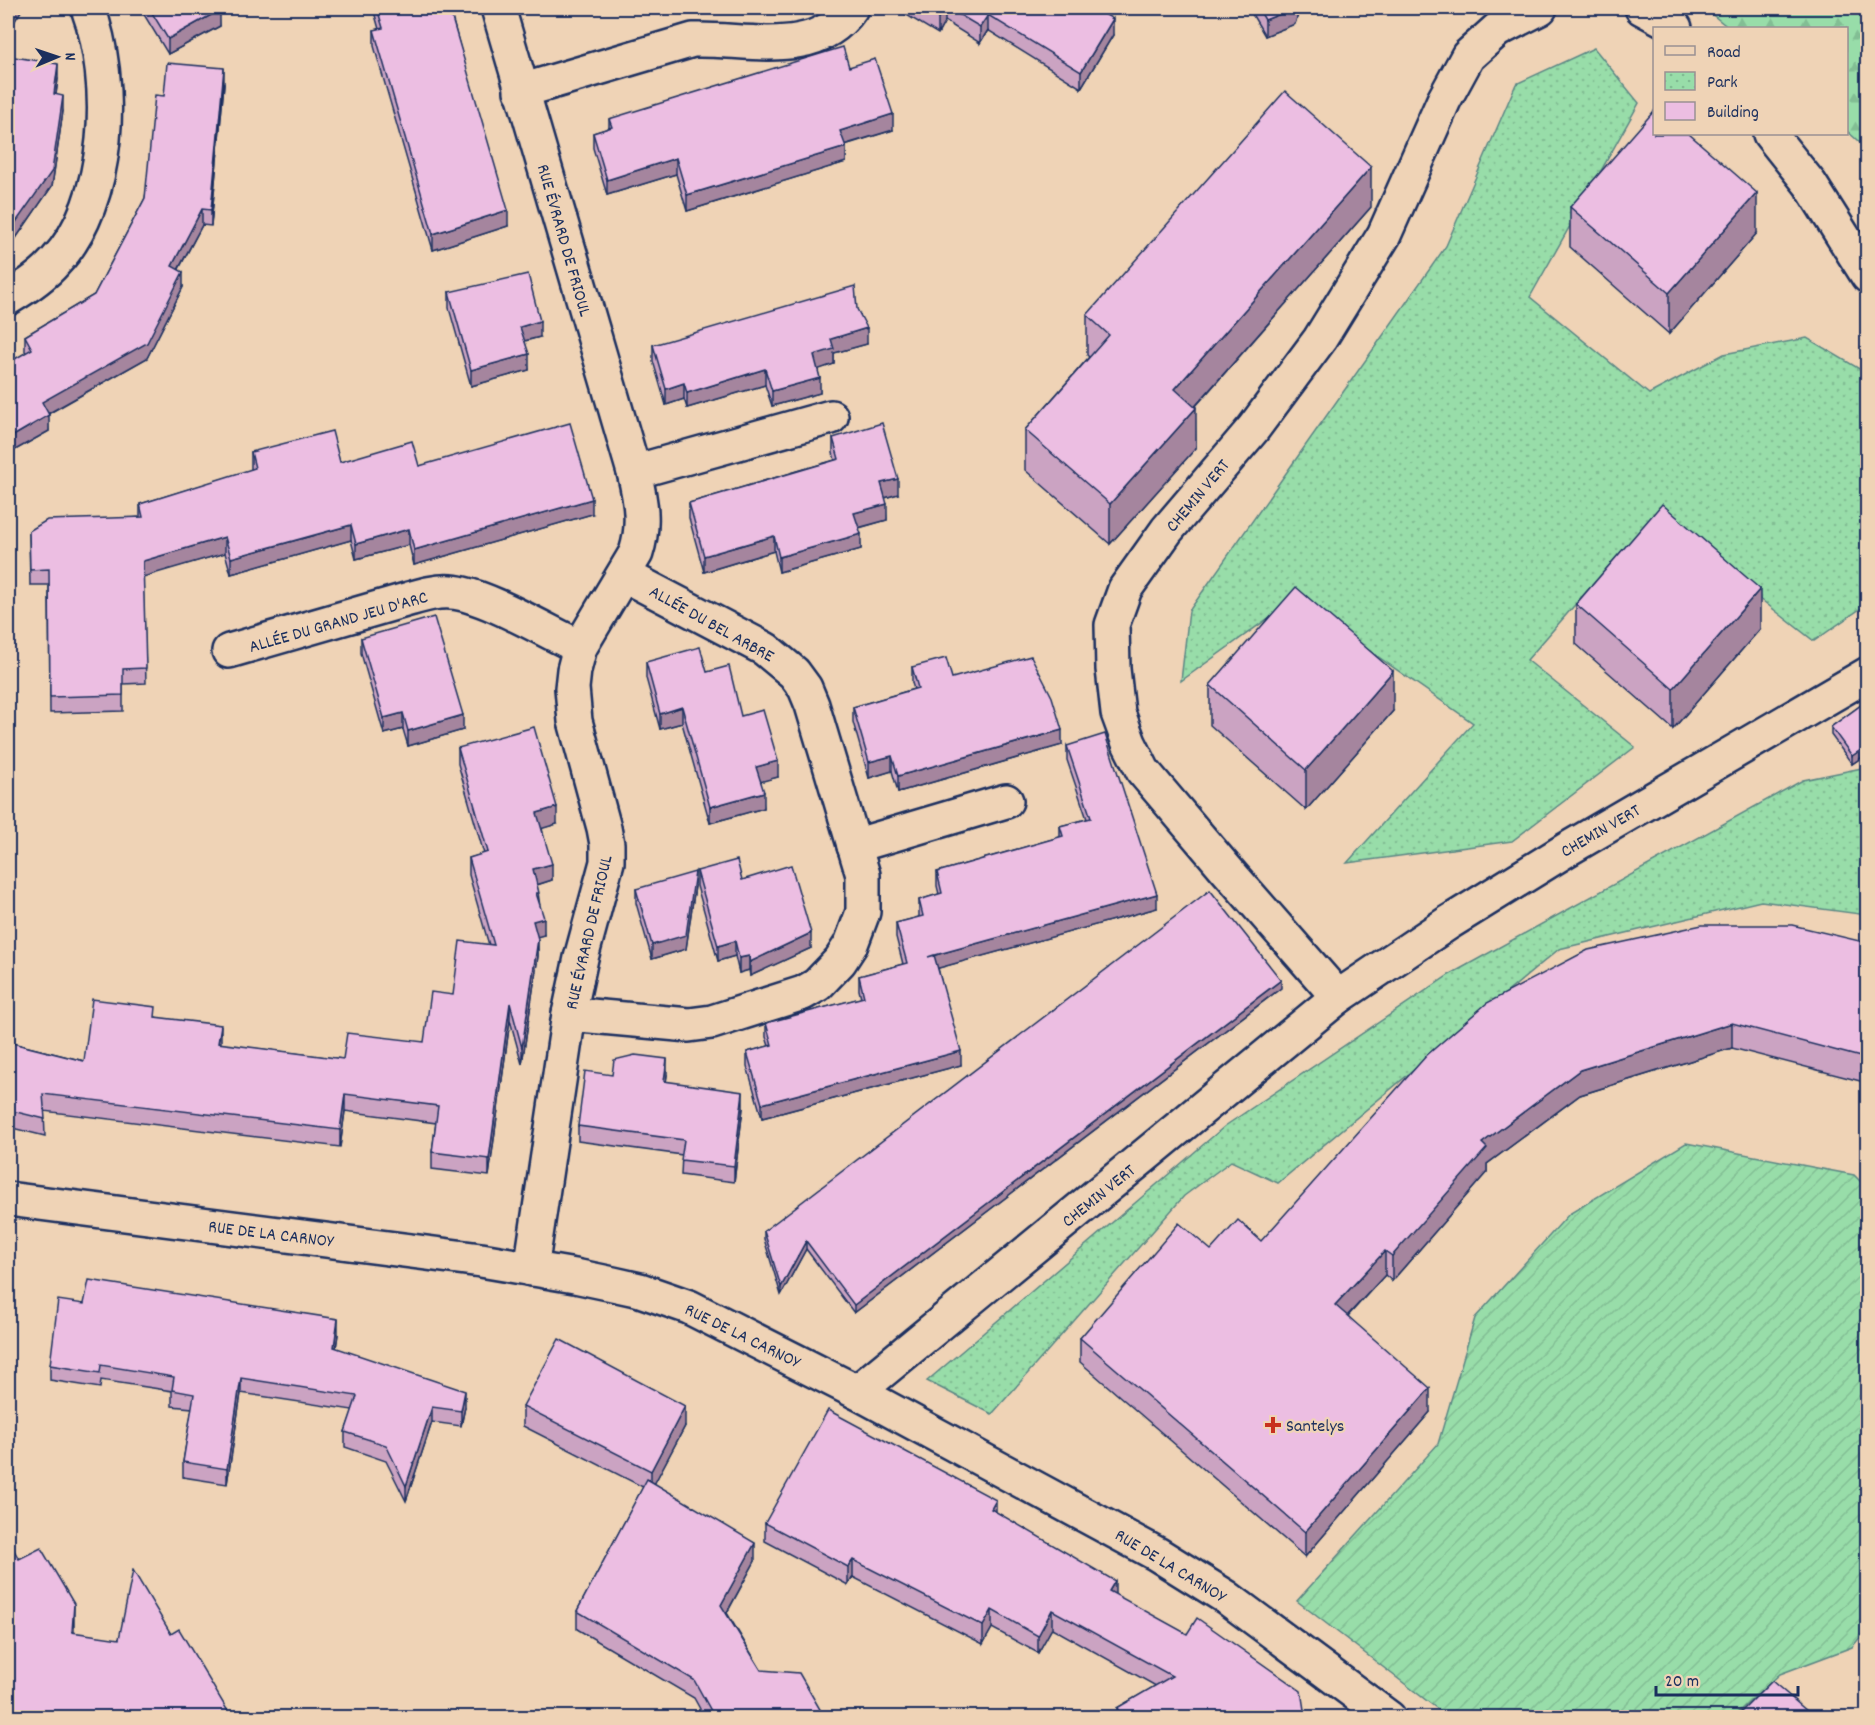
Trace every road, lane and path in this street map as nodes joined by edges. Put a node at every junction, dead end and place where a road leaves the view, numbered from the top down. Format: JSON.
{"nodes":[{"id":1,"x":88,"y":8,"type":"edge"},
{"id":2,"x":498,"y":8,"type":"edge"},
{"id":3,"x":851,"y":8,"type":"edge"},
{"id":4,"x":1540,"y":8,"type":"edge"},
{"id":5,"x":1642,"y":8,"type":"edge"},
{"id":6,"x":1674,"y":27,"type":"edge"},
{"id":7,"x":521,"y":92,"type":"junction"},
{"id":8,"x":1771,"y":135,"type":"edge"},
{"id":9,"x":1868,"y":276,"type":"edge"},
{"id":10,"x":8,"y":298,"type":"edge"},
{"id":11,"x":831,"y":417,"type":"dead end"},
{"id":12,"x":634,"y":472,"type":"junction"},
{"id":13,"x":624,"y":574,"type":"junction"},
{"id":14,"x":580,"y":647,"type":"junction"},
{"id":15,"x":229,"y":651,"type":"dead end"},
{"id":16,"x":1868,"y":674,"type":"edge"},
{"id":17,"x":1006,"y":801,"type":"dead end"},
{"id":18,"x":854,"y":846,"type":"junction"},
{"id":19,"x":1338,"y":997,"type":"junction"},
{"id":20,"x":569,"y":1014,"type":"junction"},
{"id":21,"x":8,"y":1199,"type":"edge"},
{"id":22,"x":531,"y":1269,"type":"junction"},
{"id":23,"x":857,"y":1392,"type":"junction"},
{"id":24,"x":1389,"y":1718,"type":"edge"}],
"edges":[{"from":1,"to":10,"type":"street"},
{"from":2,"to":7,"type":"street","name":"RUE ÉVRARD DE FRIOUL"},
{"from":3,"to":7,"type":"street"},
{"from":4,"to":19,"type":"street","name":"CHEMIN VERT"},
{"from":5,"to":6,"type":"street"},
{"from":7,"to":12,"type":"street","name":"RUE ÉVRARD DE FRIOUL"},
{"from":8,"to":9,"type":"street"},
{"from":11,"to":12,"type":"street"},
{"from":12,"to":13,"type":"street","name":"RUE ÉVRARD DE FRIOUL"},
{"from":13,"to":14,"type":"street","name":"RUE ÉVRARD DE FRIOUL"},
{"from":13,"to":18,"type":"street","name":"ALLÉE DU BEL ARBRE"},
{"from":14,"to":15,"type":"street","name":"ALLÉE DU GRAND JEU D'ARC"},
{"from":14,"to":20,"type":"street","name":"RUE ÉVRARD DE FRIOUL"},
{"from":16,"to":19,"type":"street","name":"CHEMIN VERT"},
{"from":17,"to":18,"type":"street"},
{"from":18,"to":20,"type":"street","name":"ALLÉE DU BEL ARBRE"},
{"from":19,"to":23,"type":"street","name":"CHEMIN VERT"},
{"from":20,"to":22,"type":"street","name":"RUE ÉVRARD DE FRIOUL"},
{"from":21,"to":22,"type":"street","name":"RUE DE LA CARNOY"},
{"from":22,"to":23,"type":"street","name":"RUE DE LA CARNOY"},
{"from":23,"to":24,"type":"street","name":"RUE DE LA CARNOY"}]}
